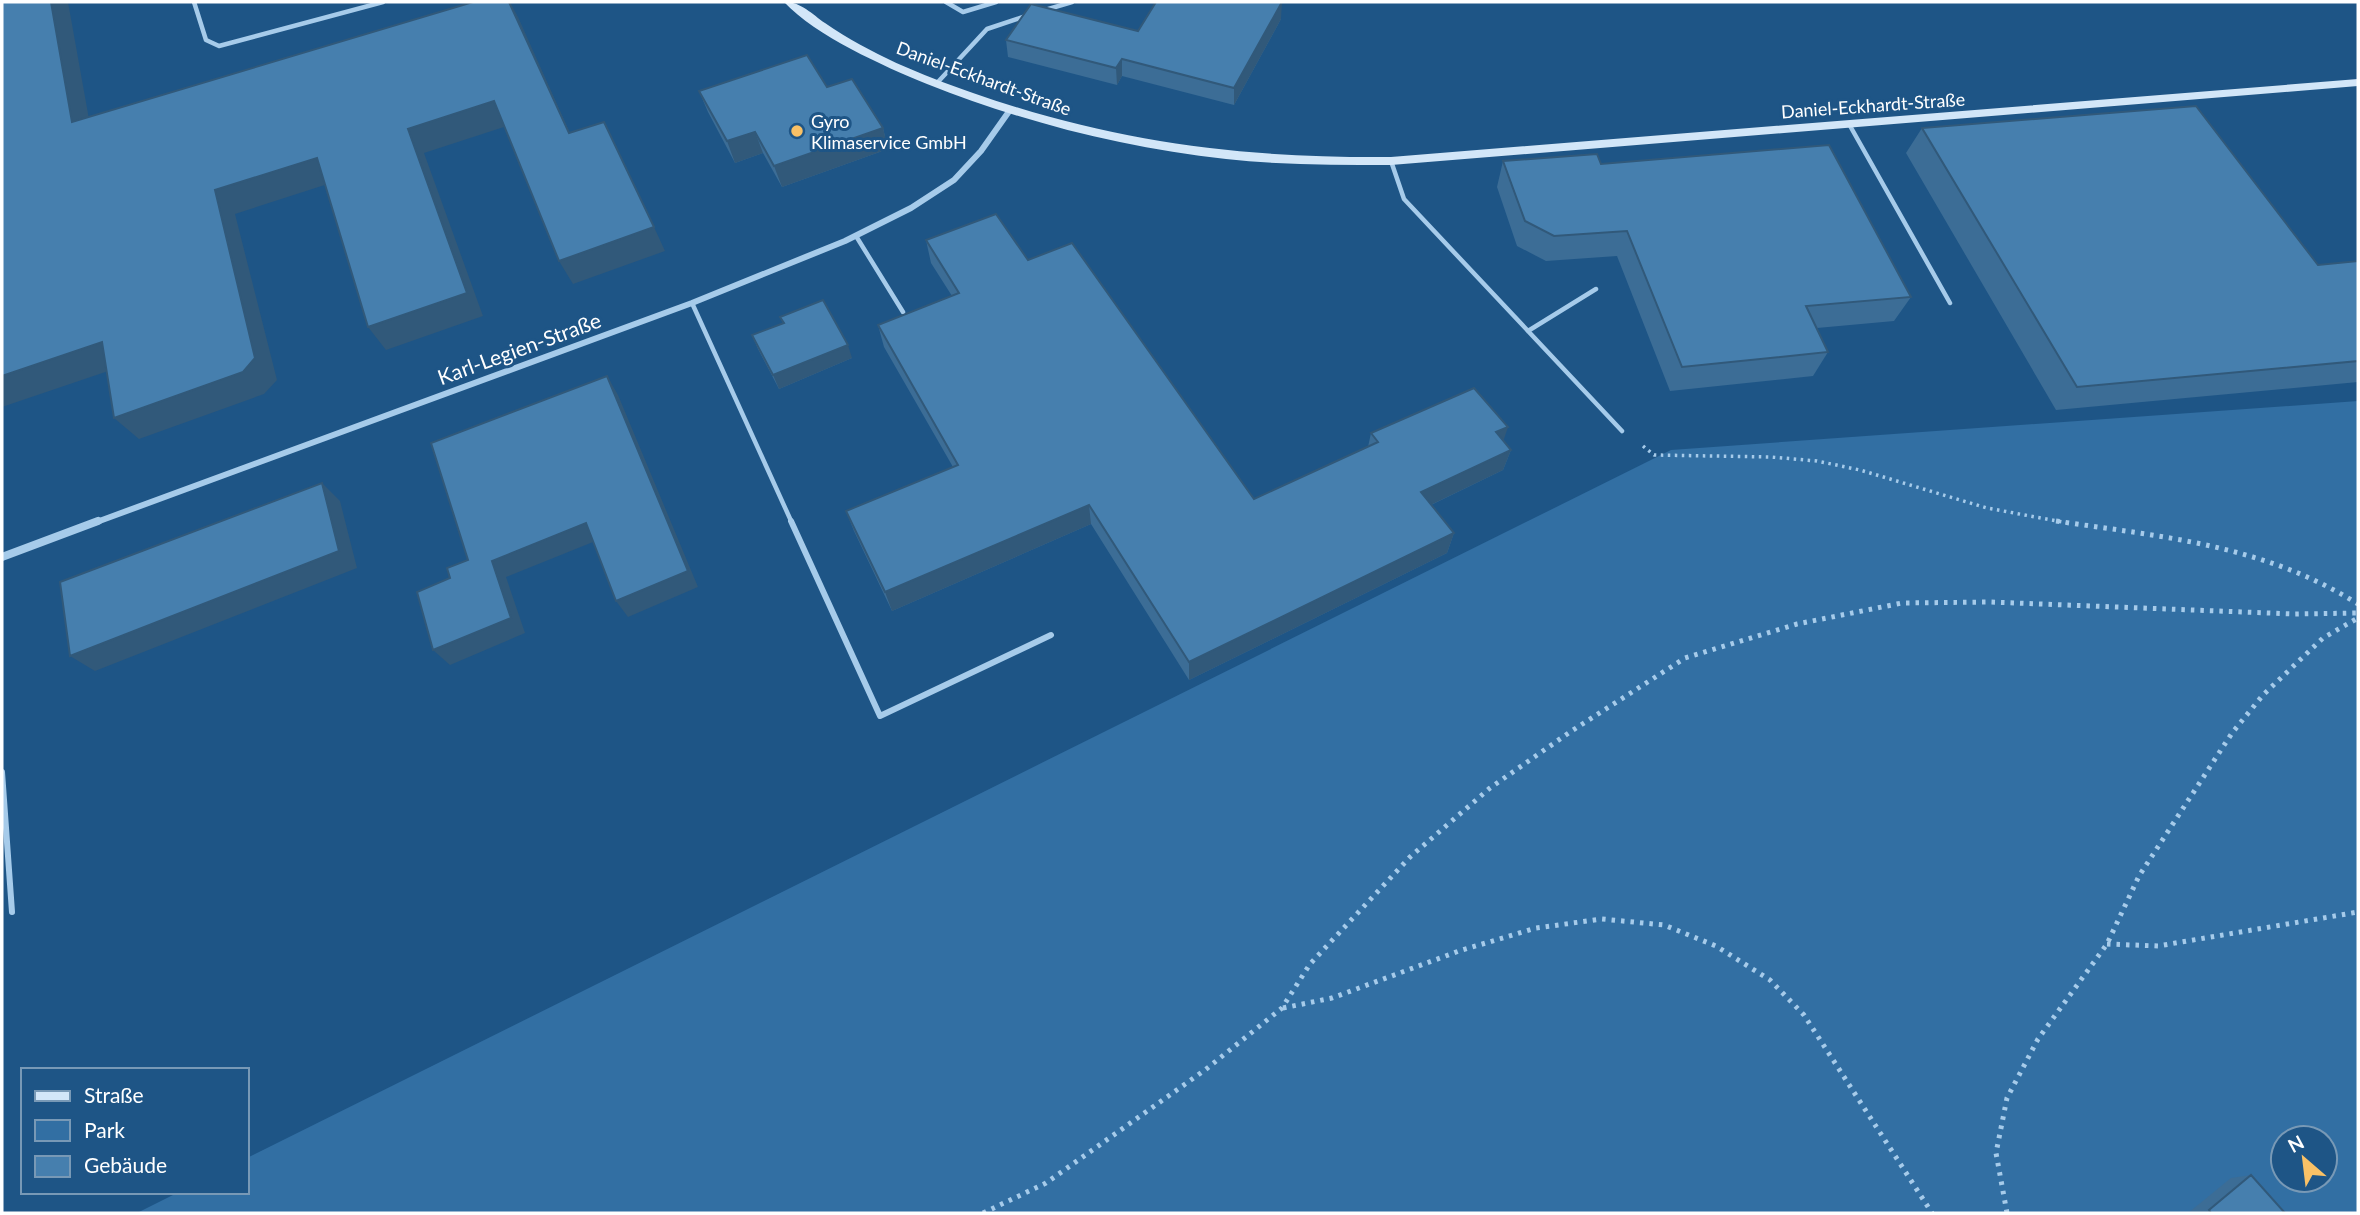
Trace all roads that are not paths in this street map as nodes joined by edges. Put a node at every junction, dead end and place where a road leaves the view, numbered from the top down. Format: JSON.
{"nodes":[{"id":1,"x":194,"y":2,"type":"edge"},
{"id":2,"x":383,"y":2,"type":"edge"},
{"id":3,"x":789,"y":2,"type":"edge"},
{"id":4,"x":946,"y":2,"type":"edge"},
{"id":5,"x":996,"y":2,"type":"edge"},
{"id":6,"x":1072,"y":2,"type":"edge"},
{"id":7,"x":937,"y":83,"type":"junction"},
{"id":8,"x":2358,"y":83,"type":"edge"},
{"id":9,"x":2180,"y":99,"type":"junction"},
{"id":10,"x":2189,"y":109,"type":"edge"},
{"id":11,"x":1010,"y":110,"type":"junction"},
{"id":12,"x":1849,"y":124,"type":"junction"},
{"id":13,"x":1391,"y":161,"type":"junction"},
{"id":14,"x":856,"y":236,"type":"junction"},
{"id":15,"x":1596,"y":289,"type":"dead end"},
{"id":16,"x":692,"y":303,"type":"junction"},
{"id":17,"x":1950,"y":303,"type":"dead end"},
{"id":18,"x":903,"y":312,"type":"edge"},
{"id":19,"x":1528,"y":331,"type":"junction"},
{"id":20,"x":1622,"y":431,"type":"road end"},
{"id":21,"x":2,"y":557,"type":"edge"},
{"id":22,"x":1051,"y":635,"type":"dead end"},
{"id":23,"x":2,"y":772,"type":"edge"},
{"id":24,"x":12,"y":912,"type":"dead end"}],
"edges":[{"from":1,"to":2,"type":"lane"},
{"from":3,"to":7,"type":"street","name":"Daniel-Eckhardt-Straße"},
{"from":4,"to":5,"type":"lane"},
{"from":6,"to":7,"type":"lane"},
{"from":7,"to":11,"type":"street","name":"Daniel-Eckhardt-Straße"},
{"from":8,"to":9,"type":"street","name":"Daniel-Eckhardt-Straße"},
{"from":9,"to":10,"type":"lane"},
{"from":9,"to":12,"type":"street","name":"Daniel-Eckhardt-Straße"},
{"from":11,"to":13,"type":"street","name":"Daniel-Eckhardt-Straße"},
{"from":11,"to":14,"type":"street","name":"Karl-Legien-Straße"},
{"from":12,"to":13,"type":"street","name":"Daniel-Eckhardt-Straße"},
{"from":12,"to":17,"type":"lane"},
{"from":13,"to":19,"type":"lane"},
{"from":14,"to":16,"type":"street","name":"Karl-Legien-Straße"},
{"from":14,"to":18,"type":"lane"},
{"from":15,"to":19,"type":"lane"},
{"from":16,"to":21,"type":"street","name":"Karl-Legien-Straße"},
{"from":16,"to":22,"type":"lane"},
{"from":19,"to":20,"type":"lane"},
{"from":23,"to":24,"type":"lane"}]}
